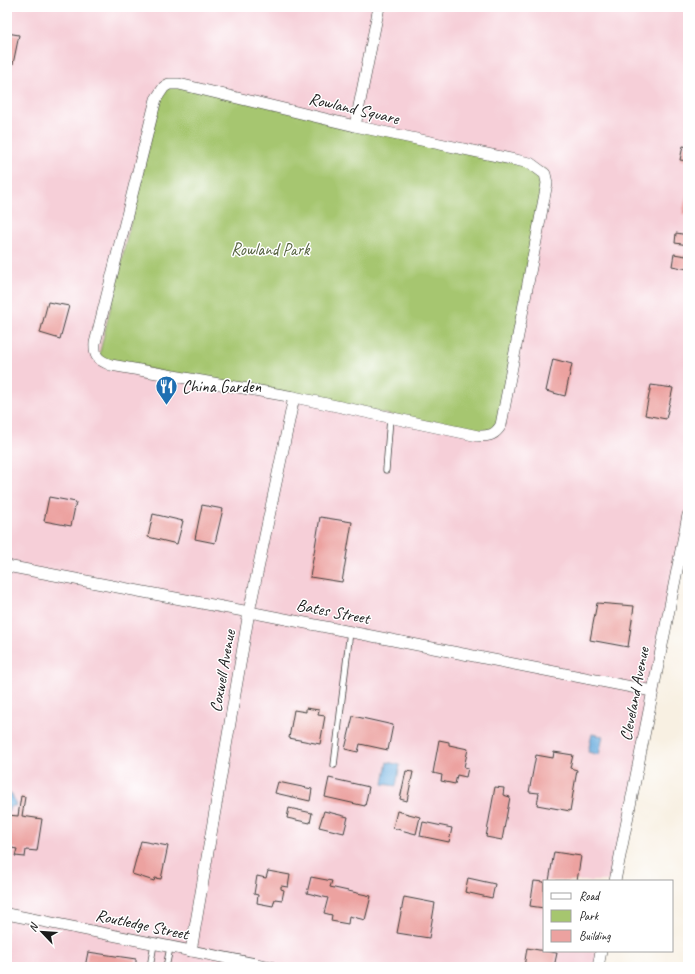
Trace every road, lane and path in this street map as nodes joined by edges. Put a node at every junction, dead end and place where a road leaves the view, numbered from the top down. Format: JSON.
{"nodes":[{"id":1,"x":379,"y":7,"type":"edge"},
{"id":2,"x":355,"y":126,"type":"junction"},
{"id":3,"x":294,"y":397,"type":"junction"},
{"id":4,"x":390,"y":418,"type":"junction"},
{"id":5,"x":386,"y":470,"type":"dead end"},
{"id":6,"x":688,"y":515,"type":"edge"},
{"id":7,"x":7,"y":566,"type":"edge"},
{"id":8,"x":249,"y":612,"type":"junction"},
{"id":9,"x":350,"y":631,"type":"junction"},
{"id":10,"x":652,"y":691,"type":"junction"},
{"id":11,"x":334,"y":765,"type":"dead end"},
{"id":12,"x":615,"y":880,"type":"edge"},
{"id":13,"x":7,"y":914,"type":"edge"},
{"id":14,"x":154,"y":944,"type":"junction"},
{"id":15,"x":170,"y":948,"type":"junction"},
{"id":16,"x":191,"y":952,"type":"junction"},
{"id":17,"x":601,"y":952,"type":"edge"},
{"id":18,"x":150,"y":967,"type":"edge"},
{"id":19,"x":166,"y":967,"type":"edge"},
{"id":20,"x":271,"y":967,"type":"edge"},
{"id":21,"x":598,"y":967,"type":"edge"}],
"edges":[{"from":1,"to":2,"type":"street"},
{"from":2,"to":3,"type":"street","name":"Rowland Square"},
{"from":2,"to":4,"type":"street","name":"Rowland Square"},
{"from":3,"to":4,"type":"street","name":"Rowland Square"},
{"from":3,"to":8,"type":"street","name":"Coxwell Avenue"},
{"from":4,"to":5,"type":"lane"},
{"from":6,"to":10,"type":"street","name":"Cleveland Avenue"},
{"from":7,"to":8,"type":"street","name":"Bates Street"},
{"from":8,"to":9,"type":"street","name":"Bates Street"},
{"from":8,"to":16,"type":"street","name":"Coxwell Avenue"},
{"from":9,"to":10,"type":"street","name":"Bates Street"},
{"from":9,"to":11,"type":"lane"},
{"from":10,"to":12,"type":"street","name":"Cleveland Avenue"},
{"from":13,"to":14,"type":"street","name":"Routledge Street"},
{"from":14,"to":15,"type":"street","name":"Routledge Street"},
{"from":14,"to":18,"type":"lane"},
{"from":15,"to":16,"type":"street","name":"Routledge Street"},
{"from":15,"to":19,"type":"lane"},
{"from":16,"to":20,"type":"street","name":"Routledge Street"},
{"from":17,"to":21,"type":"street"}]}
